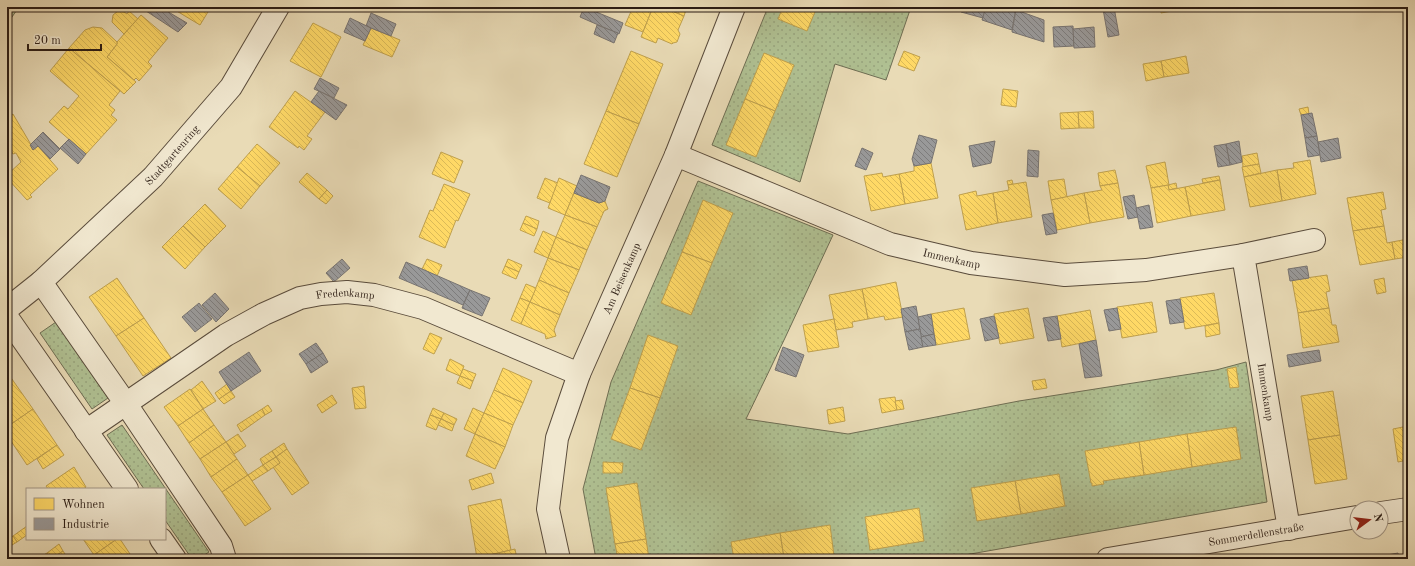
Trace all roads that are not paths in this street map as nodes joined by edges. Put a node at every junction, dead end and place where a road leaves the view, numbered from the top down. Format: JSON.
{"nodes":[{"id":1,"x":278,"y":7,"type":"edge"},
{"id":2,"x":734,"y":7,"type":"edge"},
{"id":3,"x":676,"y":155,"type":"junction"},
{"id":4,"x":1314,"y":240,"type":"dead end"},
{"id":5,"x":1243,"y":254,"type":"junction"},
{"id":6,"x":41,"y":282,"type":"junction"},
{"id":7,"x":7,"y":309,"type":"edge"},
{"id":8,"x":7,"y":317,"type":"edge"},
{"id":9,"x":579,"y":374,"type":"junction"},
{"id":10,"x":126,"y":404,"type":"junction"},
{"id":11,"x":86,"y":431,"type":"junction"},
{"id":12,"x":126,"y":488,"type":"edge"},
{"id":13,"x":1408,"y":509,"type":"edge"},
{"id":14,"x":1389,"y":513,"type":"edge"},
{"id":15,"x":1349,"y":518,"type":"edge"},
{"id":16,"x":1289,"y":529,"type":"junction"},
{"id":17,"x":162,"y":540,"type":"edge"},
{"id":18,"x":175,"y":559,"type":"edge"},
{"id":19,"x":225,"y":559,"type":"edge"},
{"id":20,"x":559,"y":559,"type":"edge"},
{"id":21,"x":1108,"y":559,"type":"edge"}],
"edges":[{"from":1,"to":6,"type":"street","name":"Stadtgartenring"},
{"from":2,"to":3,"type":"street","name":"Am Beisenkamp"},
{"from":3,"to":5,"type":"street","name":"Immenkamp"},
{"from":3,"to":9,"type":"street","name":"Am Beisenkamp"},
{"from":4,"to":5,"type":"street","name":"Immenkamp"},
{"from":5,"to":16,"type":"street","name":"Immenkamp"},
{"from":6,"to":7,"type":"street","name":"Stadtgartenring"},
{"from":6,"to":10,"type":"street"},
{"from":8,"to":11,"type":"street"},
{"from":9,"to":10,"type":"street","name":"Fredenkamp"},
{"from":9,"to":20,"type":"street","name":"Am Beisenkamp"},
{"from":10,"to":11,"type":"street","name":"Fredenkamp"},
{"from":10,"to":19,"type":"street"},
{"from":11,"to":12,"type":"street"},
{"from":13,"to":14,"type":"street"},
{"from":15,"to":16,"type":"street","name":"Sommerdellenstraße"},
{"from":16,"to":21,"type":"street","name":"Sommerdellenstraße"},
{"from":17,"to":18,"type":"street"}]}
